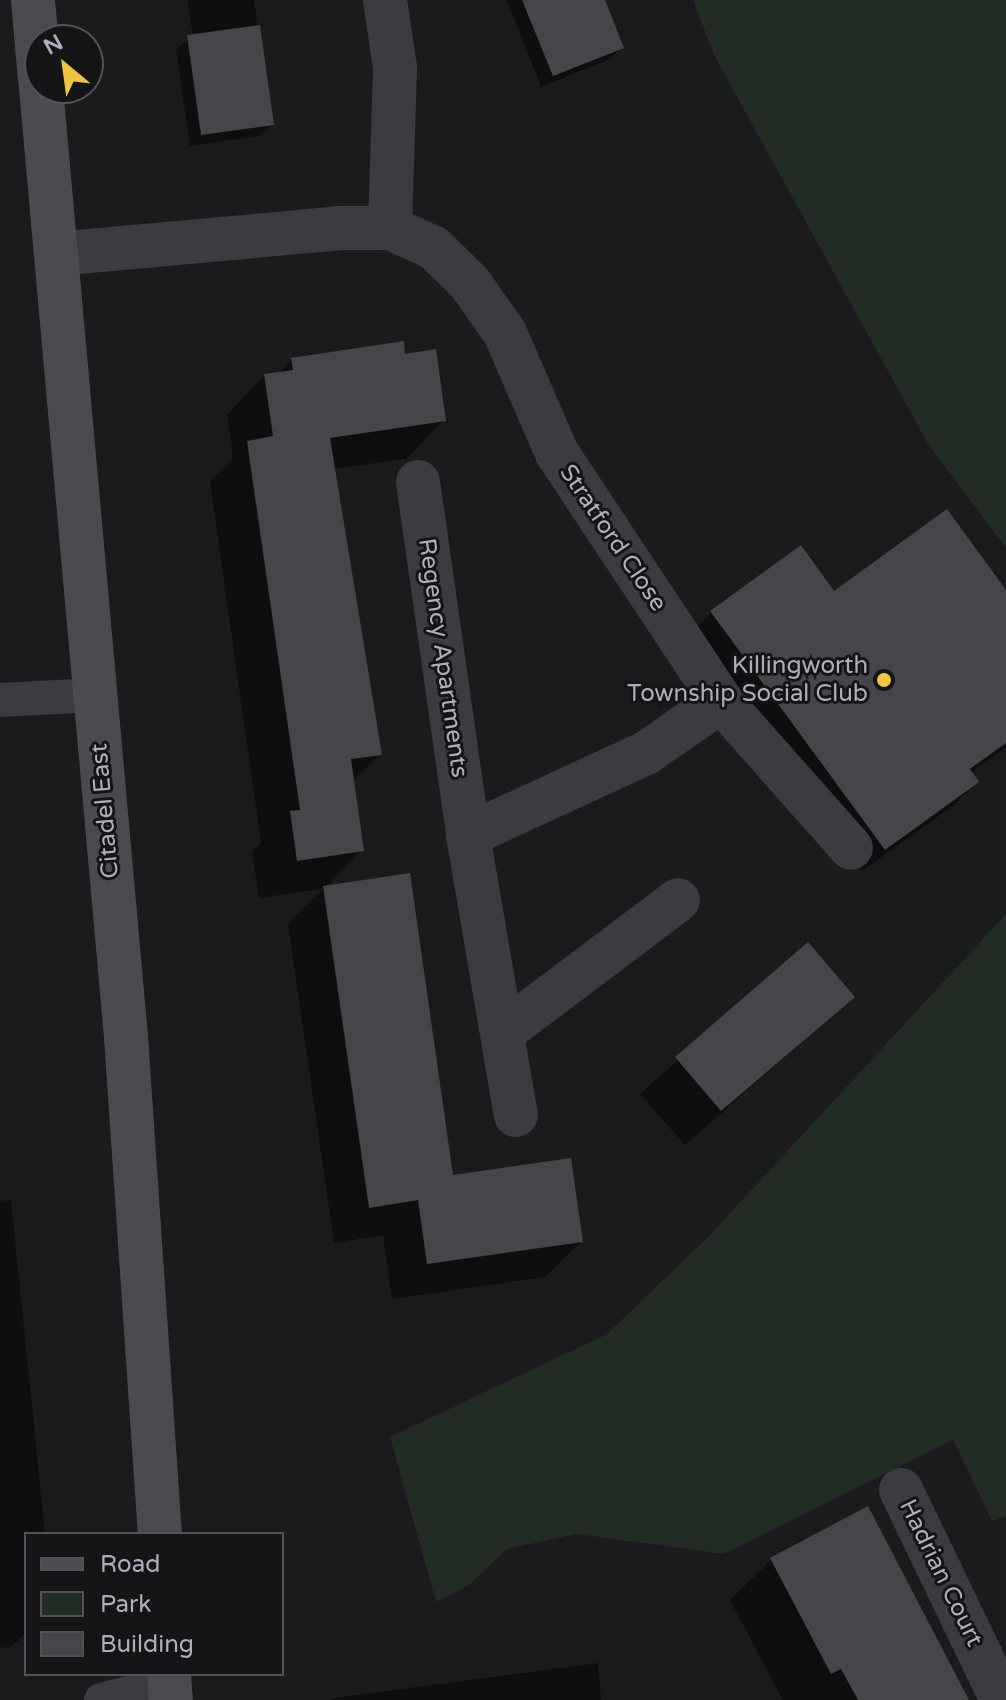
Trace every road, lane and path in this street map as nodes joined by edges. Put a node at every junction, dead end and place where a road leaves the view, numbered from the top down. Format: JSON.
{"nodes":[{"id":1,"x":33,"y":0,"type":"edge"},
{"id":2,"x":385,"y":0,"type":"edge"},
{"id":3,"x":35,"y":24,"type":"edge"},
{"id":4,"x":42,"y":104,"type":"edge"},
{"id":5,"x":390,"y":228,"type":"junction"},
{"id":6,"x":56,"y":254,"type":"junction"},
{"id":7,"x":418,"y":482,"type":"dead end"},
{"id":8,"x":95,"y":695,"type":"junction"},
{"id":9,"x":0,"y":700,"type":"edge"},
{"id":10,"x":721,"y":701,"type":"junction"},
{"id":11,"x":468,"y":835,"type":"junction"},
{"id":12,"x":851,"y":848,"type":"dead end"},
{"id":13,"x":678,"y":900,"type":"dead end"},
{"id":14,"x":503,"y":1032,"type":"junction"},
{"id":15,"x":516,"y":1115,"type":"dead end"},
{"id":16,"x":901,"y":1490,"type":"dead end"},
{"id":17,"x":160,"y":1532,"type":"edge"},
{"id":18,"x":170,"y":1685,"type":"edge"},
{"id":19,"x":101,"y":1700,"type":"edge"},
{"id":20,"x":1002,"y":1700,"type":"edge"}],
"edges":[{"from":1,"to":3,"type":"street"},
{"from":2,"to":5,"type":"street"},
{"from":4,"to":6,"type":"street","name":"Citadel East"},
{"from":5,"to":6,"type":"street","name":"Stratford Close"},
{"from":5,"to":10,"type":"street","name":"Stratford Close"},
{"from":6,"to":8,"type":"street","name":"Citadel East"},
{"from":7,"to":11,"type":"street","name":"Regency Apartments"},
{"from":8,"to":9,"type":"lane"},
{"from":8,"to":17,"type":"street","name":"Citadel East"},
{"from":10,"to":11,"type":"street"},
{"from":10,"to":12,"type":"street","name":"Stratford Close"},
{"from":11,"to":14,"type":"street","name":"Regency Apartments"},
{"from":13,"to":14,"type":"street"},
{"from":14,"to":15,"type":"street","name":"Regency Apartments"},
{"from":16,"to":20,"type":"street","name":"Hadrian Court"},
{"from":18,"to":19,"type":"lane"}]}
